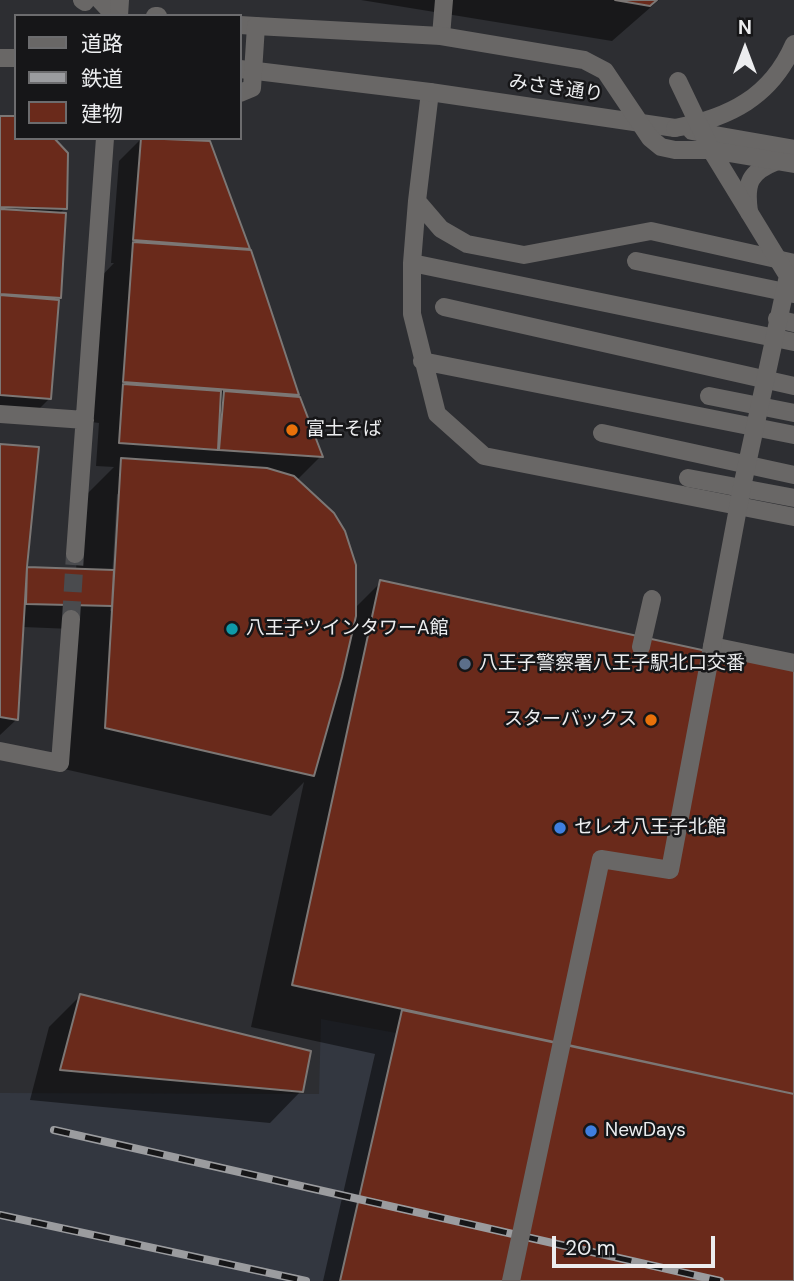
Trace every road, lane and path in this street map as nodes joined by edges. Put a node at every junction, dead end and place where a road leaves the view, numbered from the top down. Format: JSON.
{"nodes":[{"id":1,"x":444,"y":0,"type":"edge"},
{"id":2,"x":89,"y":1,"type":"edge"},
{"id":3,"x":113,"y":14,"type":"edge"},
{"id":4,"x":248,"y":25,"type":"edge"},
{"id":5,"x":441,"y":36,"type":"junction"},
{"id":6,"x":794,"y":44,"type":"edge"},
{"id":7,"x":242,"y":69,"type":"edge"},
{"id":8,"x":678,"y":81,"type":"dead end"},
{"id":9,"x":242,"y":92,"type":"edge"},
{"id":10,"x":430,"y":92,"type":"junction"},
{"id":11,"x":675,"y":128,"type":"junction"},
{"id":12,"x":105,"y":140,"type":"edge"},
{"id":13,"x":794,"y":149,"type":"edge"},
{"id":14,"x":711,"y":150,"type":"junction"},
{"id":15,"x":785,"y":163,"type":"edge"},
{"id":16,"x":417,"y":201,"type":"junction"},
{"id":17,"x":749,"y":212,"type":"junction"},
{"id":18,"x":636,"y":261,"type":"dead end"},
{"id":19,"x":412,"y":263,"type":"junction"},
{"id":20,"x":792,"y":271,"type":"edge"},
{"id":21,"x":794,"y":294,"type":"edge"},
{"id":22,"x":444,"y":307,"type":"dead end"},
{"id":23,"x":786,"y":321,"type":"edge"},
{"id":24,"x":794,"y":342,"type":"edge"},
{"id":25,"x":422,"y":361,"type":"junction"},
{"id":26,"x":794,"y":386,"type":"edge"},
{"id":27,"x":709,"y":396,"type":"dead end"},
{"id":28,"x":759,"y":406,"type":"junction"},
{"id":29,"x":794,"y":413,"type":"edge"},
{"id":30,"x":0,"y":414,"type":"edge"},
{"id":31,"x":85,"y":420,"type":"junction"},
{"id":32,"x":602,"y":433,"type":"dead end"},
{"id":33,"x":794,"y":435,"type":"edge"},
{"id":34,"x":794,"y":475,"type":"edge"},
{"id":35,"x":688,"y":478,"type":"dead end"},
{"id":36,"x":742,"y":487,"type":"junction"},
{"id":37,"x":794,"y":498,"type":"edge"},
{"id":38,"x":794,"y":517,"type":"edge"},
{"id":39,"x":75,"y":554,"type":"tunnel mouth"},
{"id":40,"x":652,"y":599,"type":"dead end"},
{"id":41,"x":71,"y":619,"type":"tunnel mouth"},
{"id":42,"x":712,"y":646,"type":"junction"},
{"id":43,"x":641,"y":647,"type":"dead end"},
{"id":44,"x":794,"y":663,"type":"edge"},
{"id":45,"x":0,"y":751,"type":"edge"},
{"id":46,"x":511,"y":1281,"type":"edge"}],
"edges":[{"from":1,"to":5,"type":"street"},
{"from":2,"to":3,"type":"street"},
{"from":4,"to":5,"type":"street","bridge":true},
{"from":4,"to":9,"type":"street","bridge":true},
{"from":5,"to":14,"type":"street","bridge":true},
{"from":6,"to":11,"type":"street"},
{"from":7,"to":10,"type":"street","name":"みさき通り"},
{"from":8,"to":14,"type":"street","bridge":true},
{"from":10,"to":11,"type":"street","name":"みさき通り"},
{"from":10,"to":16,"type":"street"},
{"from":11,"to":13,"type":"street","name":"みさき通り"},
{"from":12,"to":31,"type":"street"},
{"from":14,"to":15,"type":"street","bridge":true},
{"from":14,"to":17,"type":"street","bridge":true},
{"from":15,"to":17,"type":"street","bridge":true},
{"from":16,"to":19,"type":"street"},
{"from":16,"to":20,"type":"street"},
{"from":17,"to":20,"type":"street","bridge":true},
{"from":18,"to":21,"type":"street"},
{"from":19,"to":24,"type":"street"},
{"from":19,"to":25,"type":"street"},
{"from":20,"to":23,"type":"street","bridge":true},
{"from":22,"to":26,"type":"street"},
{"from":23,"to":28,"type":"street","bridge":true},
{"from":25,"to":33,"type":"street"},
{"from":25,"to":38,"type":"street"},
{"from":27,"to":28,"type":"street"},
{"from":28,"to":29,"type":"street"},
{"from":28,"to":36,"type":"street","bridge":true},
{"from":30,"to":31,"type":"street"},
{"from":31,"to":39,"type":"street"},
{"from":32,"to":34,"type":"street"},
{"from":35,"to":36,"type":"street"},
{"from":36,"to":37,"type":"street"},
{"from":36,"to":42,"type":"street","bridge":true},
{"from":40,"to":43,"type":"street"},
{"from":41,"to":45,"type":"street"},
{"from":42,"to":44,"type":"street"},
{"from":42,"to":46,"type":"street","bridge":true}]}
